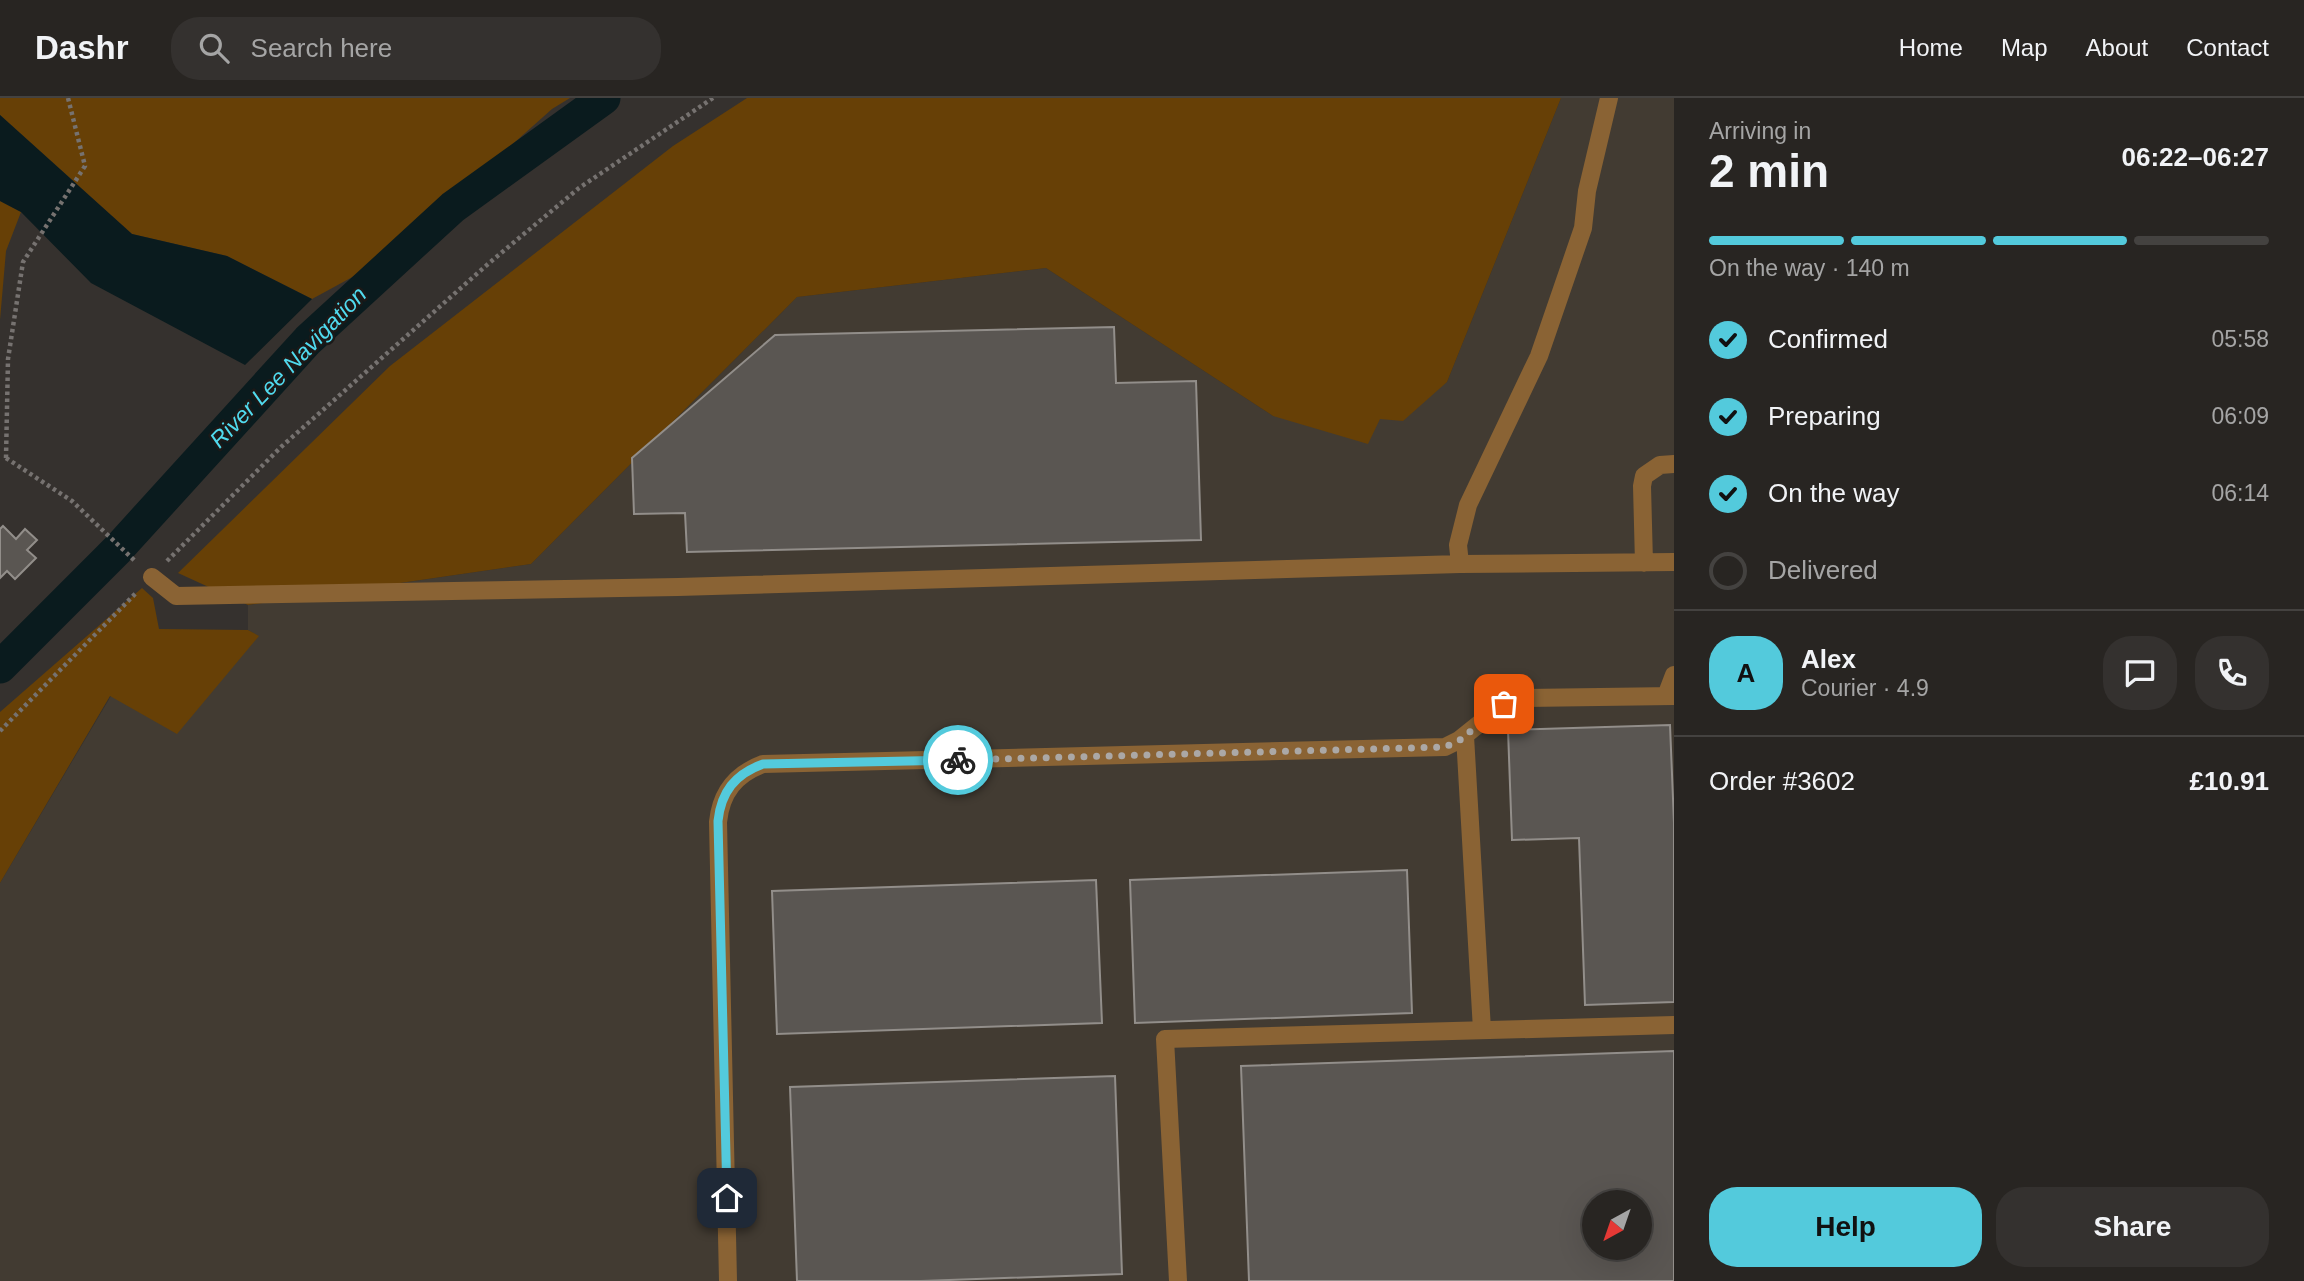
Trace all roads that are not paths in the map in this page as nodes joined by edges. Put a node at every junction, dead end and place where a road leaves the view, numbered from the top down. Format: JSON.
{"nodes":[{"id":1,"x":1609,"y":98,"type":"edge"},
{"id":2,"x":1674,"y":464,"type":"edge"},
{"id":3,"x":1674,"y":562,"type":"edge"},
{"id":4,"x":1644,"y":563,"type":"junction"},
{"id":5,"x":1460,"y":564,"type":"junction"},
{"id":6,"x":147,"y":572,"type":"road end"},
{"id":7,"x":1674,"y":675,"type":"edge"},
{"id":8,"x":1670,"y":696,"type":"edge"},
{"id":9,"x":1465,"y":736,"type":"junction"},
{"id":10,"x":1674,"y":1025,"type":"edge"},
{"id":11,"x":1482,"y":1030,"type":"junction"},
{"id":12,"x":728,"y":1281,"type":"edge"},
{"id":13,"x":1178,"y":1281,"type":"edge"}],
"edges":[{"from":1,"to":5,"type":"lane"},
{"from":2,"to":4,"type":"lane"},
{"from":3,"to":4,"type":"lane"},
{"from":4,"to":5,"type":"lane"},
{"from":5,"to":6,"type":"lane"},
{"from":7,"to":8,"type":"lane"},
{"from":8,"to":9,"type":"lane"},
{"from":9,"to":11,"type":"lane"},
{"from":9,"to":12,"type":"lane"},
{"from":10,"to":11,"type":"lane"},
{"from":11,"to":13,"type":"lane"}]}
